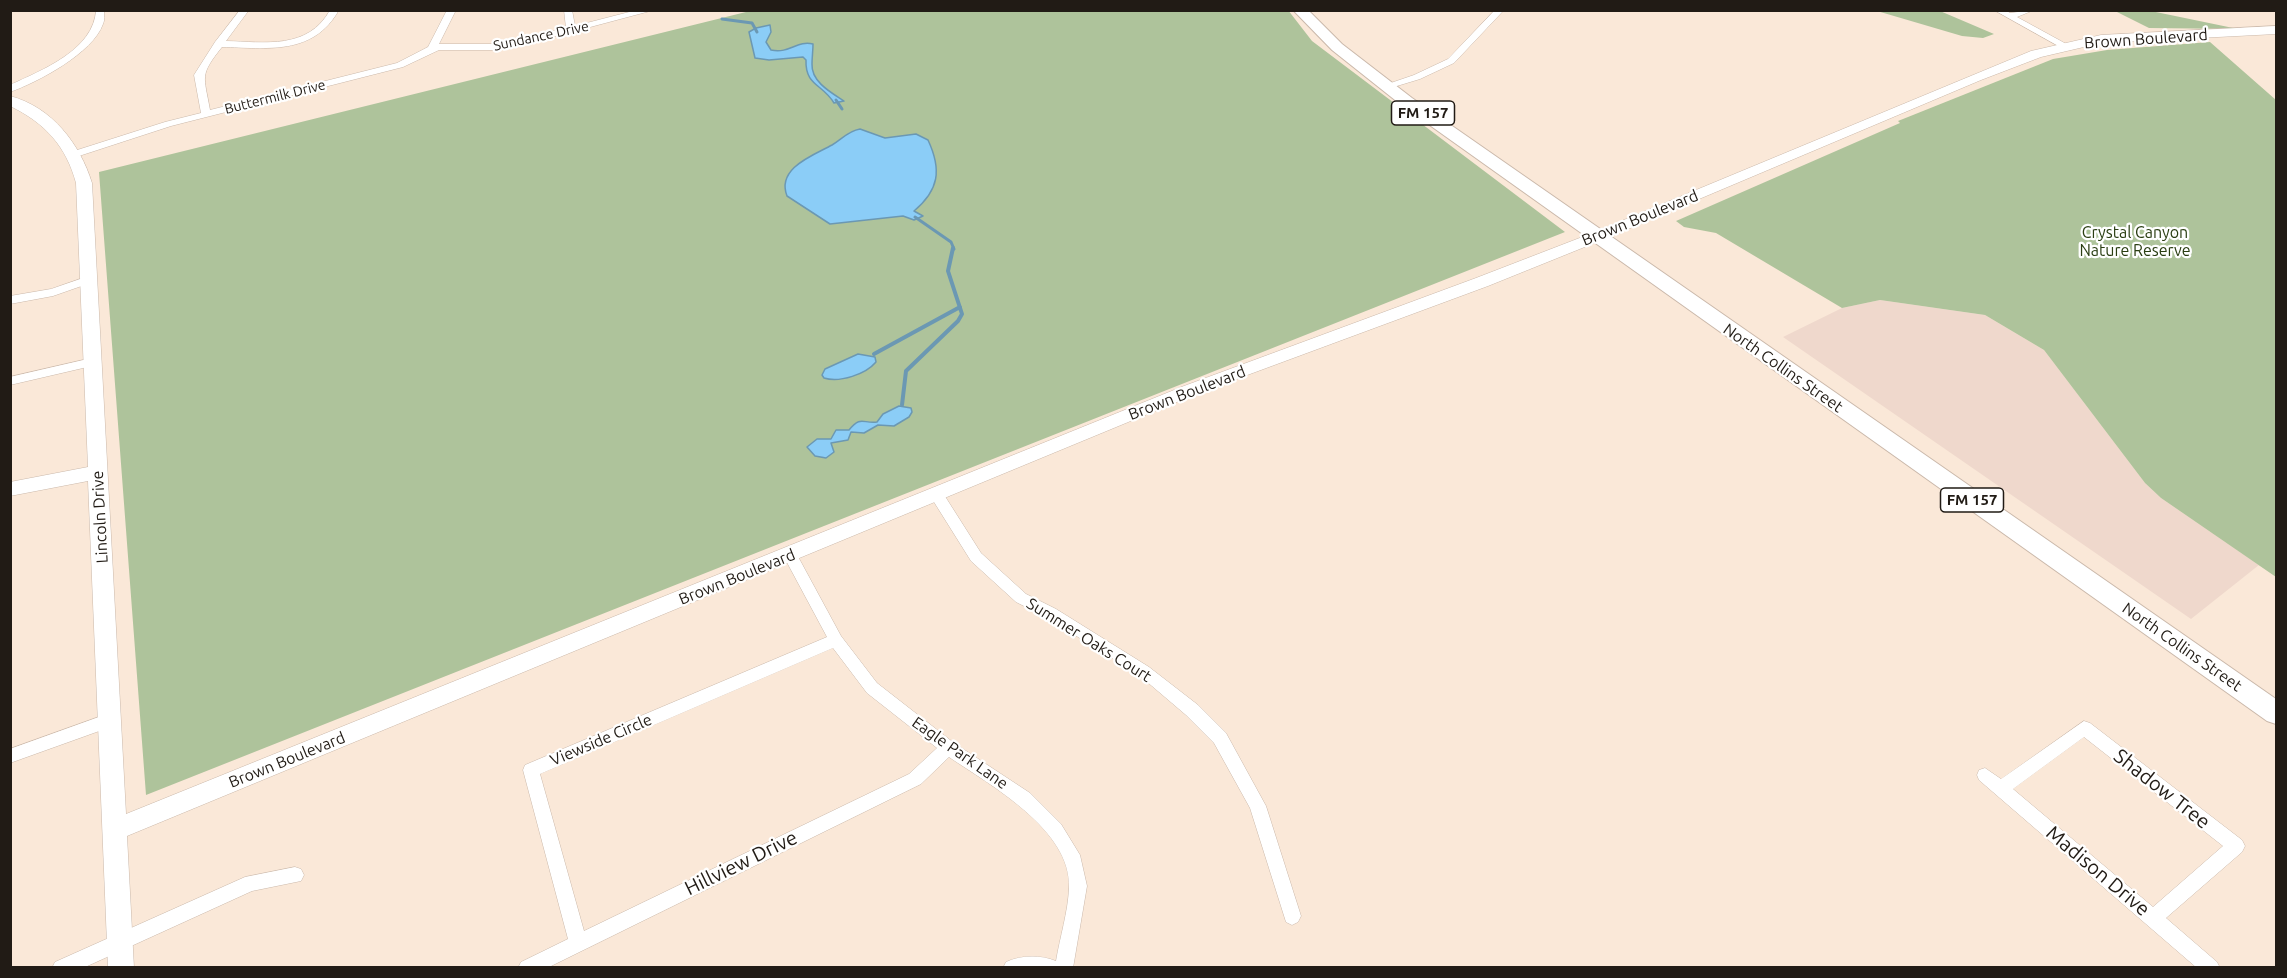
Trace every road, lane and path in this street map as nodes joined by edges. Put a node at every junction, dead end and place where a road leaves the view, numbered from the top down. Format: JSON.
{"nodes":[{"id":1,"x":100,"y":10,"type":"edge"},
{"id":2,"x":244,"y":10,"type":"edge"},
{"id":3,"x":335,"y":10,"type":"edge"},
{"id":4,"x":452,"y":10,"type":"edge"},
{"id":5,"x":568,"y":10,"type":"edge"},
{"id":6,"x":650,"y":10,"type":"edge"},
{"id":7,"x":1300,"y":10,"type":"edge"},
{"id":8,"x":1500,"y":10,"type":"edge"},
{"id":9,"x":1998,"y":10,"type":"edge"},
{"id":10,"x":2030,"y":10,"type":"edge"},
{"id":11,"x":2010,"y":16,"type":"junction"},
{"id":12,"x":571,"y":30,"type":"junction"},
{"id":13,"x":2277,"y":30,"type":"edge"},
{"id":14,"x":218,"y":44,"type":"junction"},
{"id":15,"x":2065,"y":46,"type":"junction"},
{"id":16,"x":432,"y":49,"type":"junction"},
{"id":17,"x":1387,"y":86,"type":"junction"},
{"id":18,"x":10,"y":89,"type":"edge"},
{"id":19,"x":10,"y":100,"type":"edge"},
{"id":20,"x":206,"y":114,"type":"junction"},
{"id":21,"x":75,"y":154,"type":"junction"},
{"id":22,"x":1596,"y":237,"type":"junction"},
{"id":23,"x":89,"y":280,"type":"junction"},
{"id":24,"x":10,"y":300,"type":"edge"},
{"id":25,"x":92,"y":362,"type":"junction"},
{"id":26,"x":10,"y":381,"type":"edge"},
{"id":27,"x":98,"y":472,"type":"junction"},
{"id":28,"x":10,"y":489,"type":"edge"},
{"id":29,"x":936,"y":494,"type":"junction"},
{"id":30,"x":790,"y":555,"type":"junction"},
{"id":31,"x":836,"y":640,"type":"junction"},
{"id":32,"x":2277,"y":713,"type":"edge"},
{"id":33,"x":110,"y":720,"type":"junction"},
{"id":34,"x":948,"y":748,"type":"junction"},
{"id":35,"x":10,"y":756,"type":"edge"},
{"id":36,"x":1985,"y":775,"type":"dead end"},
{"id":37,"x":2001,"y":788,"type":"junction"},
{"id":38,"x":115,"y":830,"type":"junction"},
{"id":39,"x":295,"y":875,"type":"dead end"},
{"id":40,"x":1292,"y":916,"type":"dead end"},
{"id":41,"x":2153,"y":918,"type":"junction"},
{"id":42,"x":120,"y":940,"type":"junction"},
{"id":43,"x":578,"y":942,"type":"junction"},
{"id":44,"x":61,"y":968,"type":"edge"},
{"id":45,"x":121,"y":968,"type":"edge"},
{"id":46,"x":527,"y":968,"type":"edge"},
{"id":47,"x":1012,"y":968,"type":"edge"},
{"id":48,"x":1052,"y":968,"type":"edge"},
{"id":49,"x":1064,"y":968,"type":"edge"},
{"id":50,"x":2211,"y":968,"type":"edge"}],
"edges":[{"from":1,"to":18,"type":"street"},
{"from":2,"to":14,"type":"street"},
{"from":3,"to":14,"type":"street"},
{"from":4,"to":16,"type":"street"},
{"from":5,"to":12,"type":"street"},
{"from":6,"to":12,"type":"street","name":"Sundance Drive"},
{"from":7,"to":17,"type":"main road","name":"North Collins Street","number":"FM 157"},
{"from":8,"to":17,"type":"street"},
{"from":9,"to":11,"type":"street"},
{"from":10,"to":11,"type":"street"},
{"from":11,"to":15,"type":"street"},
{"from":12,"to":16,"type":"street","name":"Sundance Drive"},
{"from":13,"to":15,"type":"street","name":"Brown Boulevard"},
{"from":14,"to":20,"type":"street"},
{"from":15,"to":22,"type":"street","name":"Brown Boulevard"},
{"from":16,"to":20,"type":"street","name":"Buttermilk Drive"},
{"from":17,"to":22,"type":"main road","name":"North Collins Street","number":"FM 157"},
{"from":19,"to":21,"type":"street","name":"Lincoln Drive"},
{"from":20,"to":21,"type":"street","name":"Buttermilk Drive"},
{"from":21,"to":23,"type":"street","name":"Lincoln Drive"},
{"from":22,"to":29,"type":"street","name":"Brown Boulevard"},
{"from":22,"to":32,"type":"main road","name":"North Collins Street","number":"FM 157"},
{"from":23,"to":24,"type":"street"},
{"from":23,"to":25,"type":"street","name":"Lincoln Drive"},
{"from":25,"to":26,"type":"street"},
{"from":25,"to":27,"type":"street","name":"Lincoln Drive"},
{"from":27,"to":28,"type":"street"},
{"from":27,"to":33,"type":"street","name":"Lincoln Drive"},
{"from":29,"to":30,"type":"street","name":"Brown Boulevard"},
{"from":29,"to":40,"type":"street","name":"Summer Oaks Court"},
{"from":30,"to":31,"type":"street","name":"Eagle Park Lane"},
{"from":30,"to":38,"type":"street","name":"Brown Boulevard"},
{"from":31,"to":34,"type":"street","name":"Eagle Park Lane"},
{"from":31,"to":43,"type":"street","name":"Viewside Circle"},
{"from":33,"to":35,"type":"street"},
{"from":33,"to":38,"type":"street","name":"Lincoln Drive"},
{"from":34,"to":43,"type":"street","name":"Hillview Drive"},
{"from":34,"to":49,"type":"street","name":"Eagle Park Lane"},
{"from":36,"to":37,"type":"street","name":"Madison Drive"},
{"from":37,"to":41,"type":"street","name":"Madison Drive"},
{"from":37,"to":41,"type":"street","name":"Shadow Tree"},
{"from":38,"to":42,"type":"street","name":"Lincoln Drive"},
{"from":39,"to":42,"type":"street"},
{"from":41,"to":50,"type":"street","name":"Madison Drive"},
{"from":42,"to":44,"type":"street"},
{"from":42,"to":45,"type":"street","name":"Lincoln Drive"},
{"from":43,"to":46,"type":"street","name":"Hillview Drive"},
{"from":47,"to":48,"type":"street"}]}
